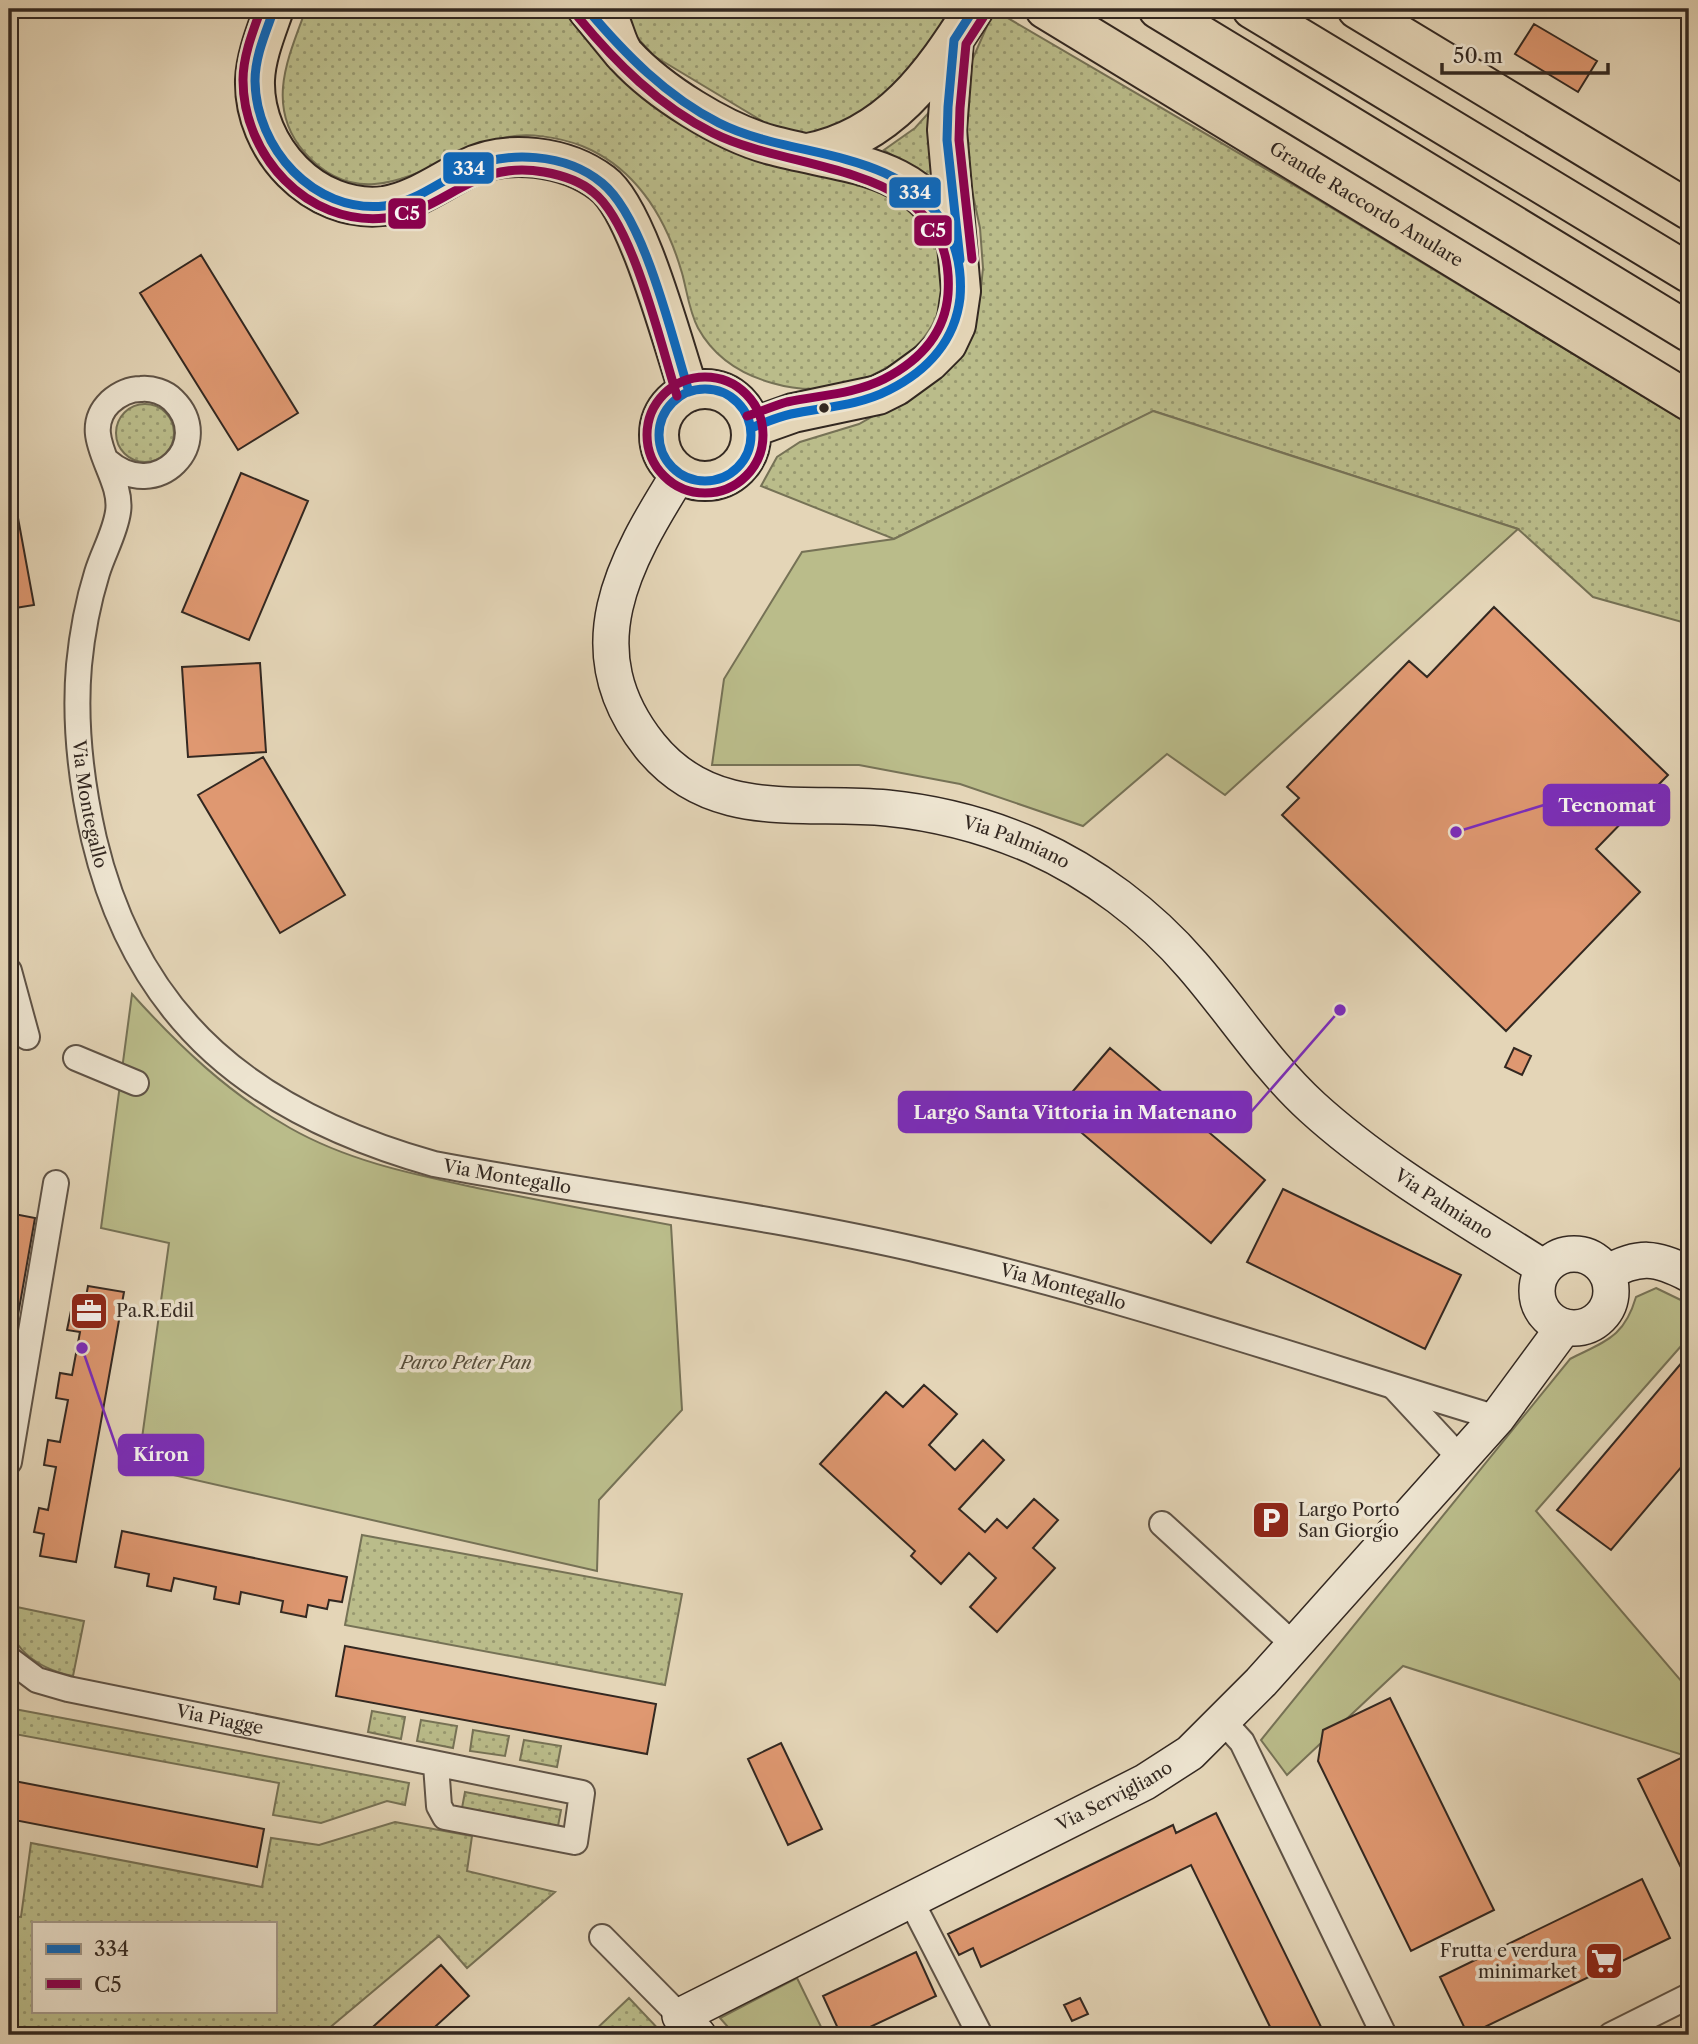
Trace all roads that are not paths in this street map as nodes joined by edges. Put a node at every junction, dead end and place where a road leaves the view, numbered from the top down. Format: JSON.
{"nodes":[{"id":1,"x":274,"y":9,"type":"edge"},
{"id":2,"x":587,"y":9,"type":"edge"},
{"id":3,"x":606,"y":9,"type":"edge"},
{"id":4,"x":1045,"y":9,"type":"edge"},
{"id":5,"x":1159,"y":9,"type":"edge"},
{"id":6,"x":1252,"y":9,"type":"edge"},
{"id":7,"x":1357,"y":9,"type":"edge"},
{"id":8,"x":964,"y":24,"type":"edge"},
{"id":9,"x":623,"y":53,"type":"junction"},
{"id":10,"x":806,"y":153,"type":"junction"},
{"id":11,"x":1689,"y":210,"type":"edge"},
{"id":12,"x":956,"y":245,"type":"junction"},
{"id":13,"x":1689,"y":273,"type":"edge"},
{"id":14,"x":1689,"y":332,"type":"edge"},
{"id":15,"x":689,"y":392,"type":"junction"},
{"id":16,"x":1689,"y":401,"type":"edge"},
{"id":17,"x":751,"y":428,"type":"junction"},
{"id":18,"x":107,"y":461,"type":"junction"},
{"id":19,"x":161,"y":474,"type":"junction"},
{"id":20,"x":679,"y":474,"type":"junction"},
{"id":21,"x":119,"y":509,"type":"junction"},
{"id":22,"x":9,"y":971,"type":"edge"},
{"id":23,"x":27,"y":1037,"type":"dead end"},
{"id":24,"x":76,"y":1058,"type":"dead end"},
{"id":25,"x":136,"y":1083,"type":"dead end"},
{"id":26,"x":56,"y":1183,"type":"dead end"},
{"id":27,"x":1544,"y":1268,"type":"junction"},
{"id":28,"x":1606,"y":1273,"type":"junction"},
{"id":29,"x":1689,"y":1275,"type":"edge"},
{"id":30,"x":1564,"y":1327,"type":"junction"},
{"id":31,"x":1394,"y":1387,"type":"junction"},
{"id":32,"x":14,"y":1394,"type":"edge"},
{"id":33,"x":1497,"y":1418,"type":"junction"},
{"id":34,"x":1460,"y":1458,"type":"junction"},
{"id":35,"x":9,"y":1462,"type":"edge"},
{"id":36,"x":1162,"y":1524,"type":"dead end"},
{"id":37,"x":1294,"y":1645,"type":"junction"},
{"id":38,"x":9,"y":1659,"type":"edge"},
{"id":39,"x":1223,"y":1721,"type":"junction"},
{"id":40,"x":436,"y":1765,"type":"junction"},
{"id":41,"x":910,"y":1899,"type":"junction"},
{"id":42,"x":602,"y":1937,"type":"dead end"},
{"id":43,"x":1689,"y":1996,"type":"edge"},
{"id":44,"x":689,"y":2026,"type":"edge"},
{"id":45,"x":980,"y":2035,"type":"edge"},
{"id":46,"x":1384,"y":2035,"type":"edge"},
{"id":47,"x":1611,"y":2035,"type":"edge"}],
"edges":[{"from":1,"to":15,"type":"main road"},
{"from":2,"to":9,"type":"main road"},
{"from":3,"to":9,"type":"main road"},
{"from":4,"to":16,"type":"main road","name":"Grande Raccordo Anulare"},
{"from":5,"to":14,"type":"main road"},
{"from":6,"to":13,"type":"main road"},
{"from":7,"to":11,"type":"main road"},
{"from":8,"to":10,"type":"main road"},
{"from":8,"to":12,"type":"main road"},
{"from":9,"to":10,"type":"main road"},
{"from":10,"to":12,"type":"main road"},
{"from":12,"to":17,"type":"main road"},
{"from":15,"to":17,"type":"main road"},
{"from":15,"to":20,"type":"main road"},
{"from":17,"to":20,"type":"main road"},
{"from":18,"to":19,"type":"street"},
{"from":18,"to":19,"type":"street"},
{"from":18,"to":21,"type":"street"},
{"from":19,"to":21,"type":"street"},
{"from":20,"to":27,"type":"street","name":"Via Palmiano"},
{"from":21,"to":31,"type":"street","name":"Via Montegallo"},
{"from":22,"to":23,"type":"street"},
{"from":24,"to":25,"type":"street"},
{"from":26,"to":32,"type":"street"},
{"from":27,"to":28,"type":"street"},
{"from":27,"to":30,"type":"street"},
{"from":28,"to":29,"type":"street"},
{"from":28,"to":30,"type":"street"},
{"from":30,"to":33,"type":"street","name":"Via Servigliano"},
{"from":31,"to":33,"type":"street","name":"Via Montegallo"},
{"from":31,"to":34,"type":"street","name":"Via Montegallo"},
{"from":32,"to":35,"type":"street"},
{"from":33,"to":34,"type":"street","name":"Via Servigliano"},
{"from":34,"to":37,"type":"street","name":"Via Servigliano"},
{"from":36,"to":37,"type":"street"},
{"from":37,"to":39,"type":"street","name":"Via Servigliano"},
{"from":38,"to":40,"type":"street","name":"Via Piagge"},
{"from":39,"to":41,"type":"street","name":"Via Servigliano"},
{"from":39,"to":46,"type":"street"},
{"from":40,"to":40,"type":"street","name":"Via Piagge"},
{"from":41,"to":44,"type":"street","name":"Via Servigliano"},
{"from":41,"to":45,"type":"street"},
{"from":42,"to":44,"type":"street"},
{"from":43,"to":47,"type":"street"}]}
